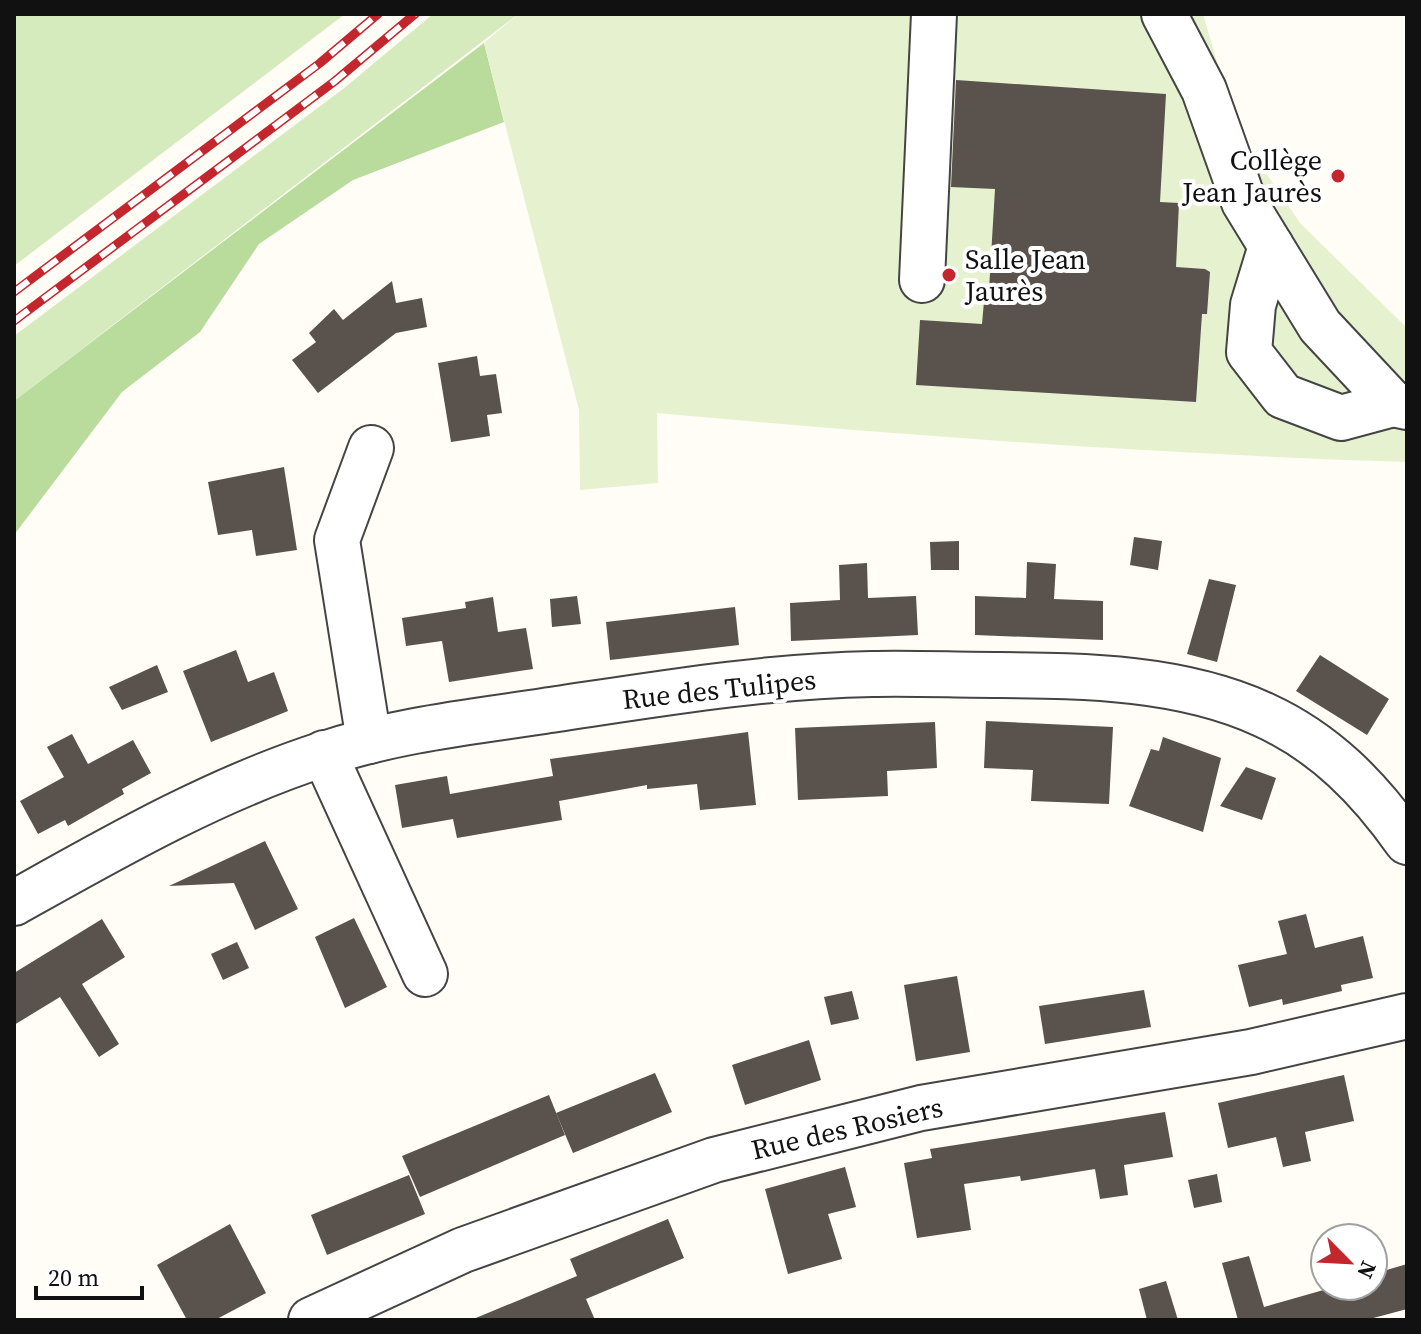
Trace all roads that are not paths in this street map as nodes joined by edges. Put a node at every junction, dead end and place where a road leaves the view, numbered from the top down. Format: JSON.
{"nodes":[{"id":1,"x":934,"y":14,"type":"edge"},
{"id":2,"x":1164,"y":14,"type":"edge"},
{"id":3,"x":1271,"y":246,"type":"junction"},
{"id":4,"x":922,"y":280,"type":"dead end"},
{"id":5,"x":1400,"y":406,"type":"edge"},
{"id":6,"x":371,"y":448,"type":"dead end"},
{"id":7,"x":369,"y":741,"type":"junction"},
{"id":8,"x":324,"y":753,"type":"junction"},
{"id":9,"x":1400,"y":814,"type":"edge"},
{"id":10,"x":14,"y":903,"type":"edge"},
{"id":11,"x":425,"y":974,"type":"dead end"},
{"id":12,"x":1407,"y":1016,"type":"edge"},
{"id":13,"x":311,"y":1320,"type":"edge"}],
"edges":[{"from":1,"to":4,"type":"street"},
{"from":2,"to":3,"type":"street"},
{"from":3,"to":5,"type":"street"},
{"from":3,"to":5,"type":"street"},
{"from":6,"to":7,"type":"street"},
{"from":7,"to":8,"type":"street","name":"Rue des Tulipes"},
{"from":7,"to":9,"type":"street","name":"Rue des Tulipes"},
{"from":8,"to":10,"type":"street","name":"Rue des Tulipes"},
{"from":8,"to":11,"type":"street"},
{"from":12,"to":13,"type":"street","name":"Rue des Rosiers"}]}
